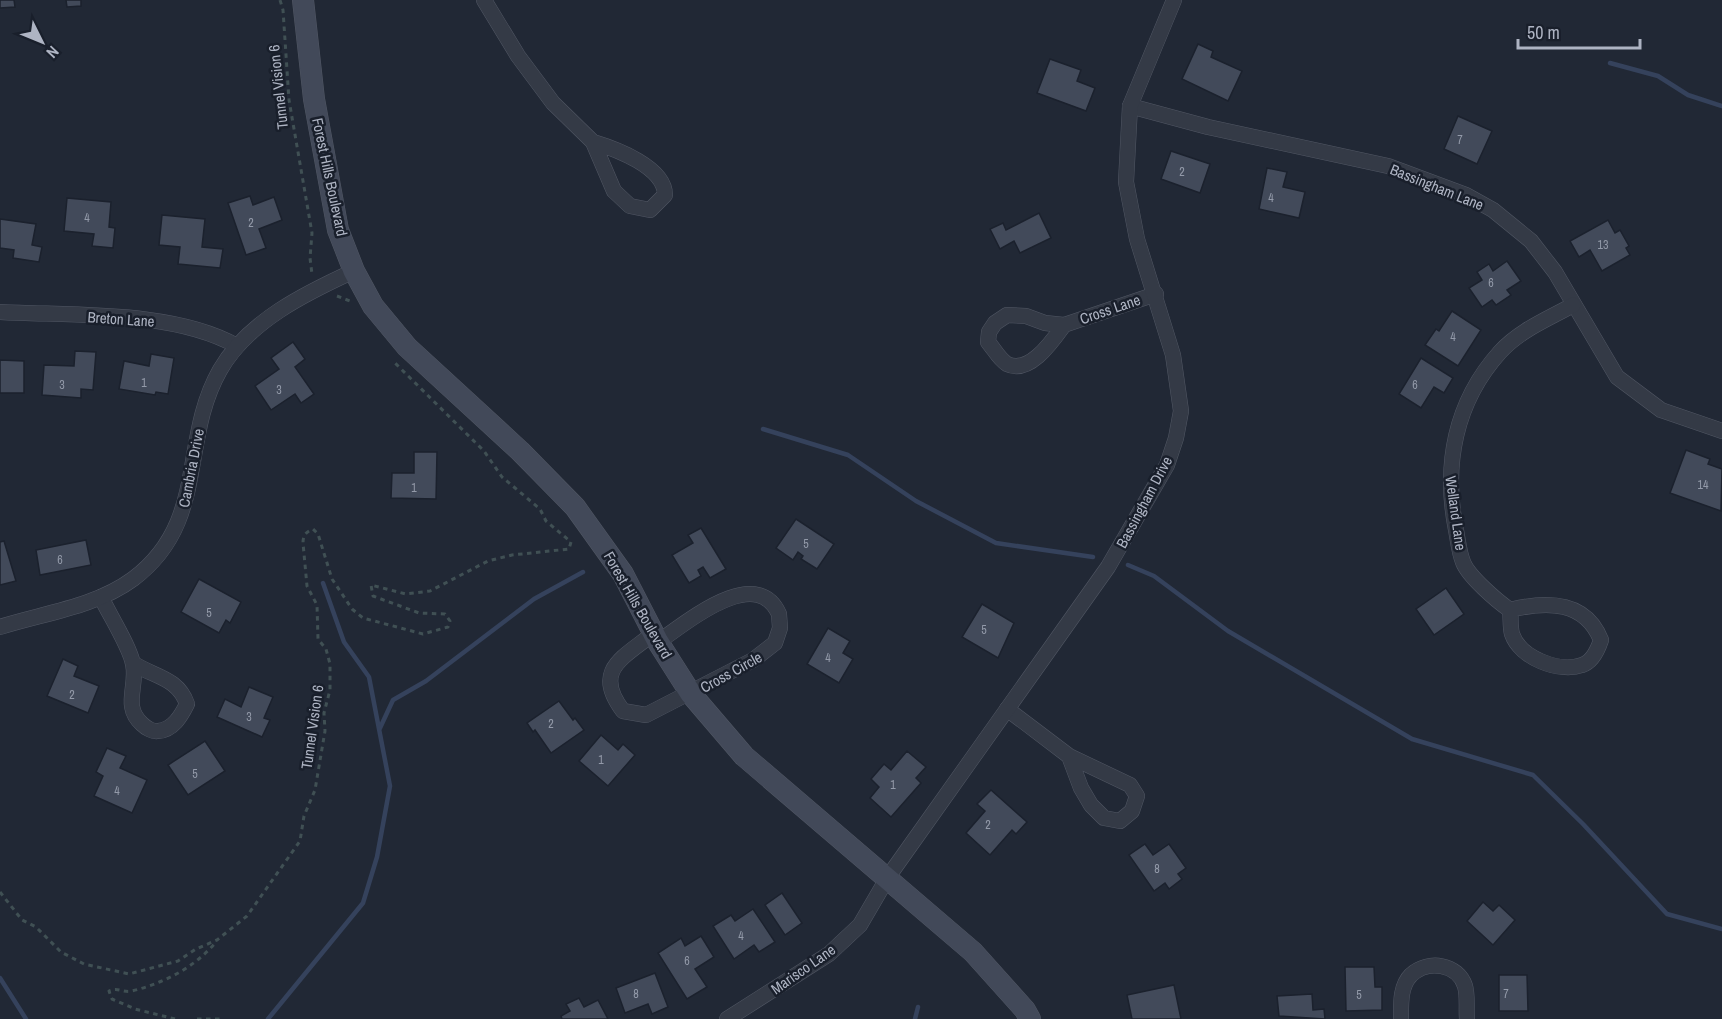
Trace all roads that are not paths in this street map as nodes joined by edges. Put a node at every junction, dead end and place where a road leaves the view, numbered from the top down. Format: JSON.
{"nodes":[{"id":1,"x":303,"y":0,"type":"edge"},
{"id":2,"x":484,"y":0,"type":"edge"},
{"id":3,"x":1174,"y":0,"type":"edge"},
{"id":4,"x":1130,"y":106,"type":"junction"},
{"id":5,"x":593,"y":142,"type":"junction"},
{"id":6,"x":354,"y":271,"type":"junction"},
{"id":7,"x":1156,"y":294,"type":"junction"},
{"id":8,"x":1573,"y":305,"type":"junction"},
{"id":9,"x":0,"y":312,"type":"edge"},
{"id":10,"x":1064,"y":325,"type":"junction"},
{"id":11,"x":237,"y":346,"type":"junction"},
{"id":12,"x":1722,"y":431,"type":"edge"},
{"id":13,"x":101,"y":597,"type":"junction"},
{"id":14,"x":1510,"y":610,"type":"junction"},
{"id":15,"x":0,"y":627,"type":"edge"},
{"id":16,"x":656,"y":637,"type":"junction"},
{"id":17,"x":134,"y":664,"type":"junction"},
{"id":18,"x":691,"y":694,"type":"junction"},
{"id":19,"x":1007,"y":709,"type":"junction"},
{"id":20,"x":1069,"y":756,"type":"junction"},
{"id":21,"x":888,"y":877,"type":"junction"},
{"id":22,"x":727,"y":1019,"type":"edge"},
{"id":23,"x":1030,"y":1019,"type":"edge"},
{"id":24,"x":1401,"y":1019,"type":"edge"},
{"id":25,"x":1467,"y":1019,"type":"edge"}],
"edges":[{"from":1,"to":6,"type":"main road","name":"Forest Hills Boulevard"},
{"from":2,"to":5,"type":"street"},
{"from":3,"to":4,"type":"street","name":"Bassingham Drive"},
{"from":4,"to":7,"type":"street","name":"Bassingham Drive"},
{"from":4,"to":8,"type":"street","name":"Bassingham Lane"},
{"from":5,"to":5,"type":"street"},
{"from":6,"to":11,"type":"street","name":"Cambria Drive"},
{"from":6,"to":16,"type":"main road","name":"Forest Hills Boulevard"},
{"from":7,"to":10,"type":"street","name":"Cross Lane"},
{"from":7,"to":19,"type":"street","name":"Bassingham Drive"},
{"from":8,"to":12,"type":"street","name":"Bassingham Lane"},
{"from":8,"to":14,"type":"street","name":"Welland Lane"},
{"from":9,"to":11,"type":"street","name":"Breton Lane"},
{"from":10,"to":10,"type":"street","name":"Cross Lane"},
{"from":11,"to":13,"type":"street","name":"Cambria Drive"},
{"from":13,"to":15,"type":"street","name":"Cambria Drive"},
{"from":13,"to":17,"type":"street"},
{"from":14,"to":14,"type":"street"},
{"from":16,"to":18,"type":"main road","name":"Forest Hills Boulevard"},
{"from":16,"to":18,"type":"street"},
{"from":16,"to":18,"type":"street","name":"Cross Circle"},
{"from":17,"to":17,"type":"street"},
{"from":18,"to":21,"type":"main road","name":"Forest Hills Boulevard"},
{"from":19,"to":20,"type":"street"},
{"from":19,"to":21,"type":"street","name":"Bassingham Drive"},
{"from":20,"to":20,"type":"street"},
{"from":21,"to":22,"type":"street","name":"Marisco Lane"},
{"from":21,"to":23,"type":"main road","name":"Forest Hills Boulevard"},
{"from":24,"to":25,"type":"street"}]}
